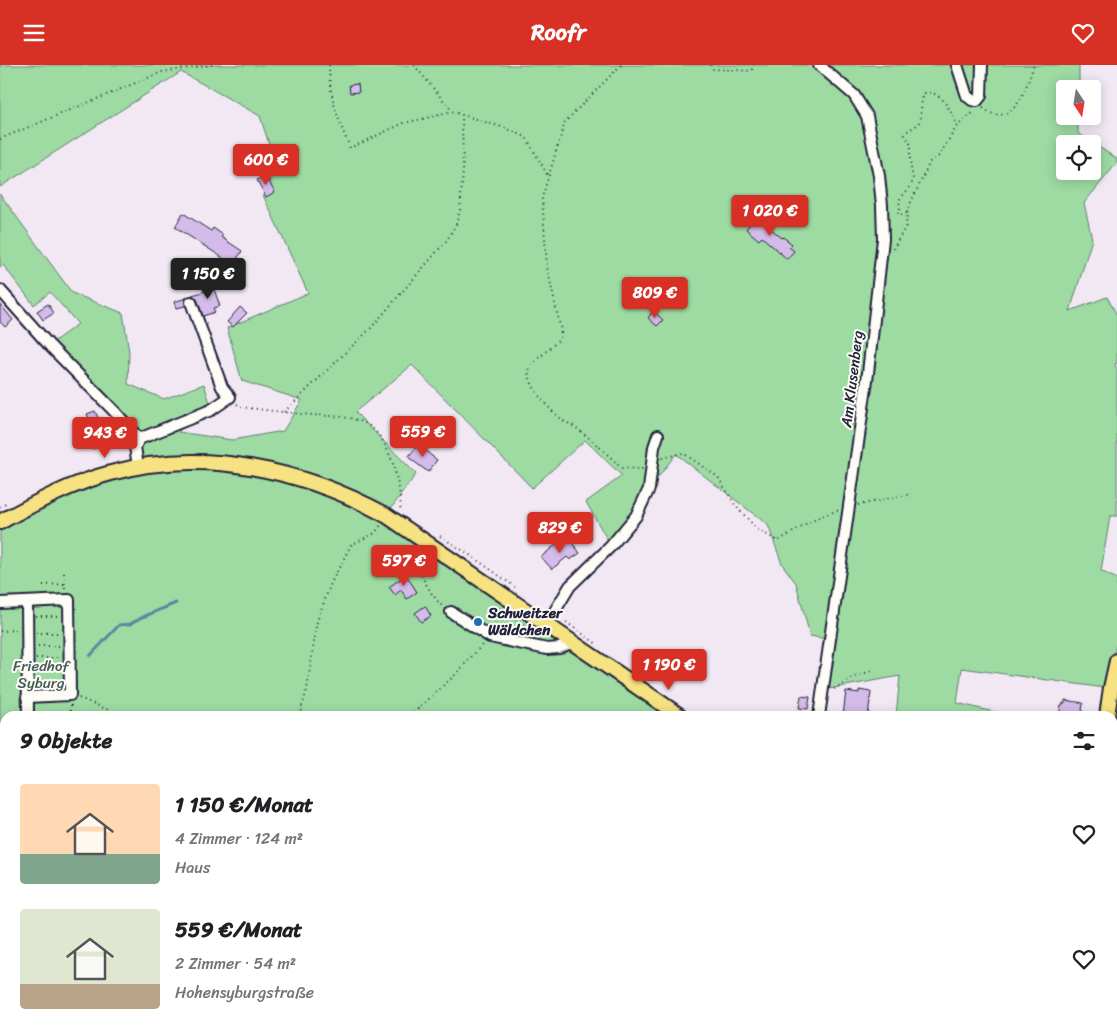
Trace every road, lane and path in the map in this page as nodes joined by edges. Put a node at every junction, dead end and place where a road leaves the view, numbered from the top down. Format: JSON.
{"nodes":[{"id":1,"x":212,"y":65,"type":"edge"},
{"id":2,"x":329,"y":65,"type":"edge"},
{"id":3,"x":414,"y":65,"type":"edge"},
{"id":4,"x":710,"y":65,"type":"edge"},
{"id":5,"x":754,"y":65,"type":"edge"},
{"id":6,"x":819,"y":65,"type":"edge"},
{"id":7,"x":957,"y":65,"type":"edge"},
{"id":8,"x":982,"y":65,"type":"edge"},
{"id":9,"x":1034,"y":65,"type":"edge"},
{"id":10,"x":620,"y":66,"type":"edge"},
{"id":11,"x":453,"y":112,"type":"junction"},
{"id":12,"x":462,"y":115,"type":"junction"},
{"id":13,"x":957,"y":126,"type":"junction"},
{"id":14,"x":0,"y":139,"type":"edge"},
{"id":15,"x":548,"y":177,"type":"junction"},
{"id":16,"x":907,"y":213,"type":"junction"},
{"id":17,"x":881,"y":260,"type":"junction"},
{"id":18,"x":0,"y":290,"type":"edge"},
{"id":19,"x":191,"y":302,"type":"dead end"},
{"id":20,"x":230,"y":397,"type":"junction"},
{"id":21,"x":284,"y":412,"type":"junction"},
{"id":22,"x":658,"y":435,"type":"dead end"},
{"id":23,"x":139,"y":439,"type":"junction"},
{"id":24,"x":652,"y":465,"type":"junction"},
{"id":25,"x":138,"y":466,"type":"junction"},
{"id":26,"x":912,"y":494,"type":"dead end"},
{"id":27,"x":8,"y":503,"type":"dead end"},
{"id":28,"x":0,"y":507,"type":"edge"},
{"id":29,"x":849,"y":507,"type":"junction"},
{"id":30,"x":0,"y":522,"type":"edge"},
{"id":31,"x":382,"y":523,"type":"dead end"},
{"id":32,"x":403,"y":525,"type":"junction"},
{"id":33,"x":440,"y":537,"type":"dead end"},
{"id":34,"x":64,"y":573,"type":"dead end"},
{"id":35,"x":64,"y":584,"type":"junction"},
{"id":36,"x":43,"y":585,"type":"dead end"},
{"id":37,"x":521,"y":592,"type":"dead end"},
{"id":38,"x":65,"y":601,"type":"junction"},
{"id":39,"x":27,"y":602,"type":"junction"},
{"id":40,"x":0,"y":603,"type":"edge"},
{"id":41,"x":451,"y":612,"type":"joint"},
{"id":42,"x":27,"y":616,"type":"junction"},
{"id":43,"x":68,"y":616,"type":"junction"},
{"id":44,"x":550,"y":620,"type":"junction"},
{"id":45,"x":0,"y":631,"type":"edge"},
{"id":46,"x":27,"y":632,"type":"junction"},
{"id":47,"x":68,"y":633,"type":"junction"},
{"id":48,"x":490,"y":637,"type":"junction"},
{"id":49,"x":573,"y":642,"type":"junction"},
{"id":50,"x":597,"y":644,"type":"dead end"},
{"id":51,"x":68,"y":645,"type":"junction"},
{"id":52,"x":26,"y":647,"type":"junction"},
{"id":53,"x":27,"y":659,"type":"junction"},
{"id":54,"x":1117,"y":661,"type":"edge"},
{"id":55,"x":69,"y":663,"type":"junction"},
{"id":56,"x":27,"y":670,"type":"junction"},
{"id":57,"x":871,"y":671,"type":"dead end"},
{"id":58,"x":70,"y":682,"type":"junction"},
{"id":59,"x":27,"y":684,"type":"junction"},
{"id":60,"x":70,"y":695,"type":"junction"},
{"id":61,"x":27,"y":697,"type":"junction"},
{"id":62,"x":821,"y":697,"type":"junction"},
{"id":63,"x":28,"y":711,"type":"edge"},
{"id":64,"x":111,"y":711,"type":"edge"},
{"id":65,"x":301,"y":711,"type":"edge"},
{"id":66,"x":415,"y":711,"type":"edge"},
{"id":67,"x":673,"y":711,"type":"edge"},
{"id":68,"x":820,"y":711,"type":"edge"},
{"id":69,"x":1108,"y":711,"type":"edge"}],
"edges":[{"from":1,"to":14,"type":"path"},
{"from":2,"to":11,"type":"path"},
{"from":3,"to":11,"type":"path"},
{"from":4,"to":5,"type":"path"},
{"from":6,"to":17,"type":"street","name":"Am Klusenberg"},
{"from":7,"to":8,"type":"street"},
{"from":9,"to":13,"type":"path"},
{"from":10,"to":15,"type":"path"},
{"from":11,"to":12,"type":"path"},
{"from":12,"to":15,"type":"path"},
{"from":12,"to":21,"type":"path"},
{"from":13,"to":16,"type":"path"},
{"from":13,"to":16,"type":"path"},
{"from":15,"to":24,"type":"path"},
{"from":16,"to":17,"type":"path"},
{"from":17,"to":29,"type":"street","name":"Am Klusenberg"},
{"from":18,"to":23,"type":"street"},
{"from":19,"to":20,"type":"street"},
{"from":20,"to":21,"type":"path"},
{"from":20,"to":23,"type":"street"},
{"from":21,"to":32,"type":"path"},
{"from":22,"to":24,"type":"street"},
{"from":23,"to":25,"type":"street"},
{"from":24,"to":29,"type":"path"},
{"from":24,"to":44,"type":"street"},
{"from":25,"to":30,"type":"main road"},
{"from":25,"to":32,"type":"main road"},
{"from":26,"to":29,"type":"path"},
{"from":27,"to":28,"type":"path"},
{"from":29,"to":62,"type":"street","name":"Am Klusenberg"},
{"from":31,"to":65,"type":"path"},
{"from":32,"to":41,"type":"path"},
{"from":32,"to":44,"type":"main road"},
{"from":33,"to":37,"type":"path"},
{"from":34,"to":35,"type":"path"},
{"from":35,"to":36,"type":"path"},
{"from":35,"to":38,"type":"path"},
{"from":38,"to":39,"type":"street"},
{"from":38,"to":43,"type":"street"},
{"from":39,"to":40,"type":"street"},
{"from":39,"to":42,"type":"street"},
{"from":41,"to":48,"type":"street"},
{"from":42,"to":43,"type":"path"},
{"from":42,"to":46,"type":"street"},
{"from":43,"to":47,"type":"street"},
{"from":44,"to":49,"type":"main road"},
{"from":44,"to":50,"type":"path"},
{"from":45,"to":46,"type":"path"},
{"from":46,"to":47,"type":"path"},
{"from":46,"to":52,"type":"street"},
{"from":47,"to":51,"type":"street"},
{"from":48,"to":49,"type":"street"},
{"from":48,"to":66,"type":"path"},
{"from":49,"to":67,"type":"main road"},
{"from":51,"to":52,"type":"path"},
{"from":51,"to":55,"type":"street"},
{"from":52,"to":53,"type":"street"},
{"from":53,"to":55,"type":"path"},
{"from":53,"to":56,"type":"street"},
{"from":54,"to":69,"type":"main road"},
{"from":55,"to":56,"type":"path"},
{"from":55,"to":58,"type":"street"},
{"from":56,"to":59,"type":"street"},
{"from":57,"to":62,"type":"path"},
{"from":58,"to":59,"type":"path"},
{"from":58,"to":60,"type":"street"},
{"from":59,"to":61,"type":"street"},
{"from":60,"to":61,"type":"street"},
{"from":60,"to":64,"type":"path"},
{"from":61,"to":63,"type":"street"},
{"from":62,"to":68,"type":"street","name":"Am Klusenberg"}]}
